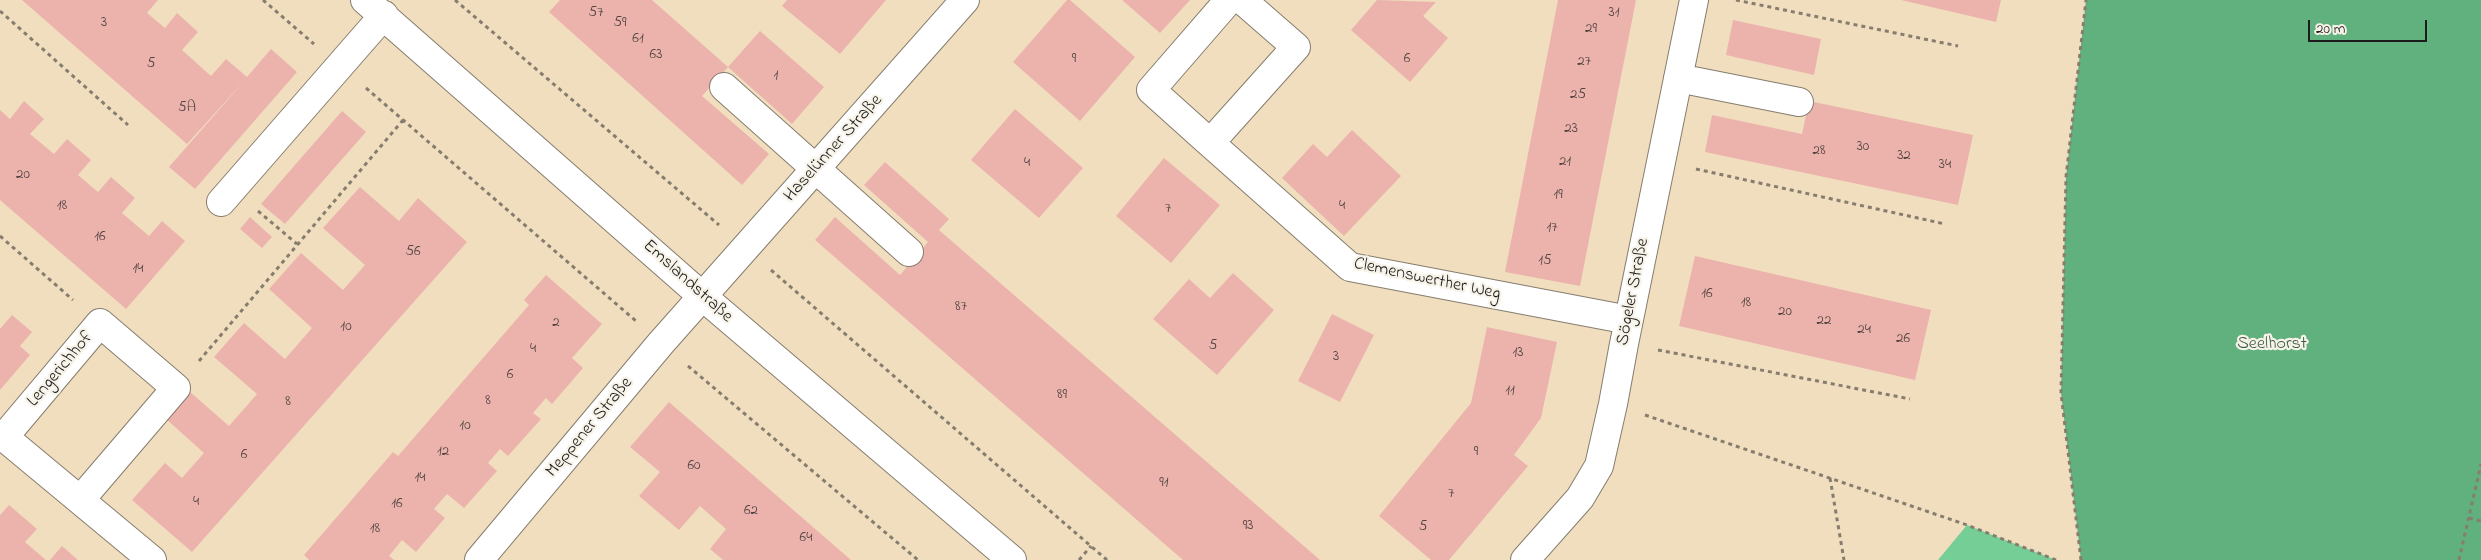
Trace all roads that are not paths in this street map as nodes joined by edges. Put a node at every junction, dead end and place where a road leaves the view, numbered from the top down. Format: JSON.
{"nodes":[{"id":1,"x":965,"y":0,"type":"edge"},
{"id":2,"x":1229,"y":0,"type":"edge"},
{"id":3,"x":1242,"y":0,"type":"edge"},
{"id":4,"x":1694,"y":0,"type":"edge"},
{"id":5,"x":374,"y":8,"type":"edge"},
{"id":6,"x":1678,"y":78,"type":"junction"},
{"id":7,"x":724,"y":87,"type":"dead end"},
{"id":8,"x":1799,"y":102,"type":"dead end"},
{"id":9,"x":1210,"y":143,"type":"junction"},
{"id":10,"x":816,"y":169,"type":"junction"},
{"id":11,"x":227,"y":195,"type":"road end"},
{"id":12,"x":909,"y":252,"type":"dead end"},
{"id":13,"x":702,"y":296,"type":"junction"},
{"id":14,"x":1626,"y":332,"type":"junction"},
{"id":15,"x":81,"y":499,"type":"junction"},
{"id":16,"x":152,"y":560,"type":"edge"},
{"id":17,"x":479,"y":560,"type":"edge"},
{"id":18,"x":1012,"y":560,"type":"edge"},
{"id":19,"x":1525,"y":560,"type":"edge"}],
"edges":[{"from":1,"to":10,"type":"street","name":"Haselünner Straße"},
{"from":2,"to":9,"type":"street","name":"Clemenswerther Weg"},
{"from":3,"to":9,"type":"street"},
{"from":4,"to":6,"type":"street","name":"Sögeler Straße"},
{"from":5,"to":11,"type":"street"},
{"from":5,"to":13,"type":"street","name":"Emslandstraße"},
{"from":6,"to":8,"type":"street"},
{"from":6,"to":14,"type":"street","name":"Sögeler Straße"},
{"from":7,"to":10,"type":"street"},
{"from":9,"to":14,"type":"street","name":"Clemenswerther Weg"},
{"from":10,"to":12,"type":"street"},
{"from":10,"to":13,"type":"street","name":"Haselünner Straße"},
{"from":13,"to":17,"type":"street","name":"Meppener Straße"},
{"from":13,"to":18,"type":"street","name":"Emslandstraße"},
{"from":14,"to":19,"type":"street","name":"Sögeler Straße"},
{"from":15,"to":15,"type":"street","name":"Lengerichhof"},
{"from":15,"to":16,"type":"street","name":"Lengerichhof"}]}
